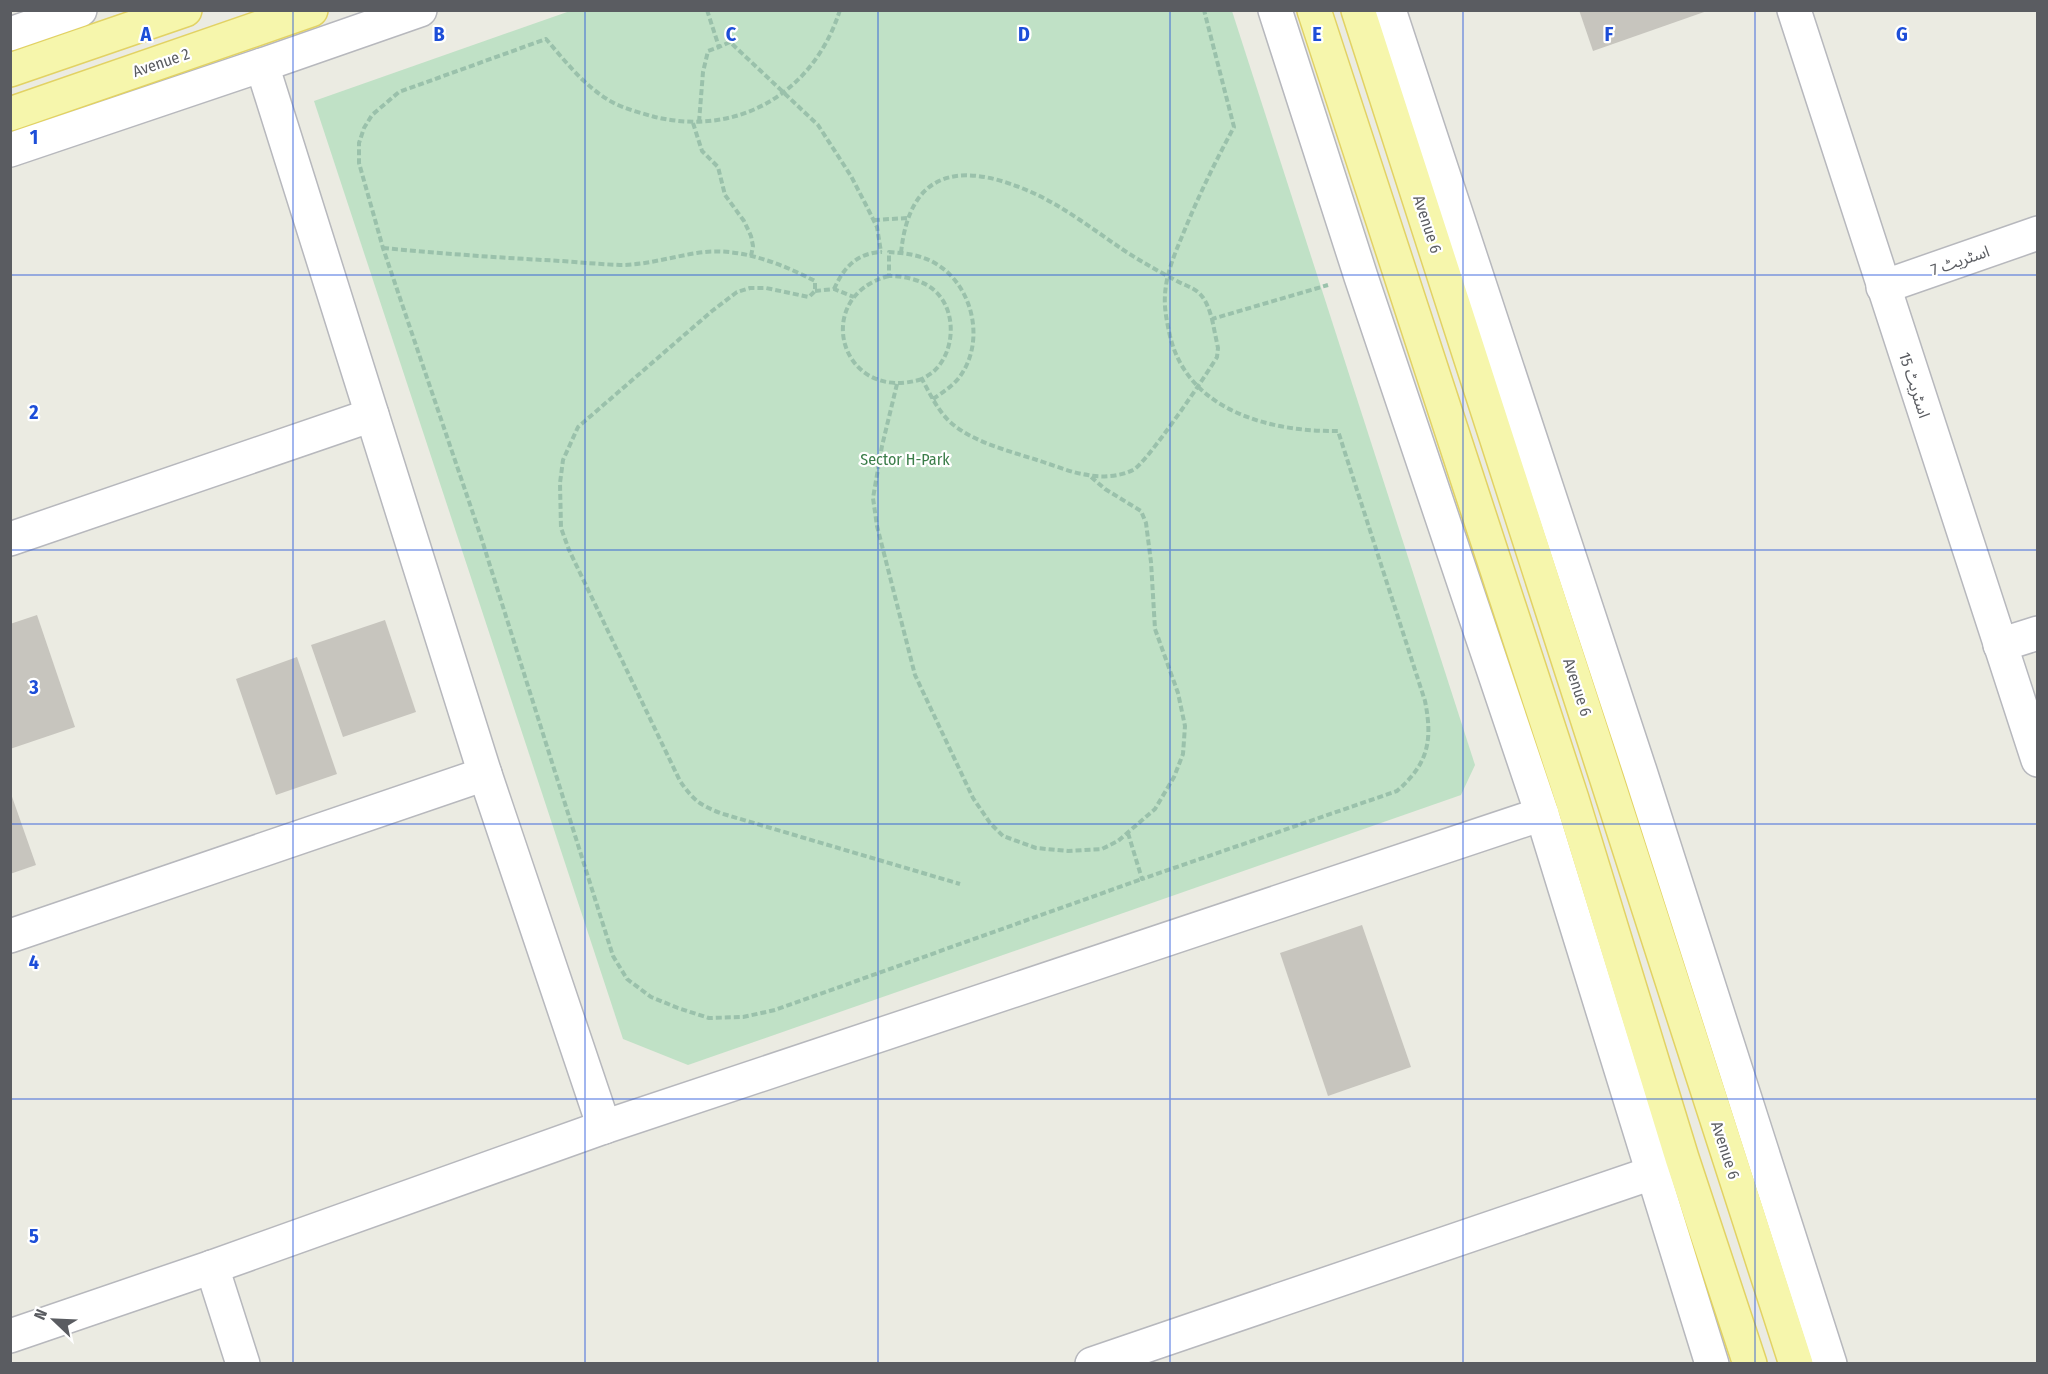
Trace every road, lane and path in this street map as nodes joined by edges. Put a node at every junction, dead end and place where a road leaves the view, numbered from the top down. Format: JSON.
{"nodes":[{"id":1,"x":80,"y":10,"type":"edge"},
{"id":2,"x":185,"y":10,"type":"edge"},
{"id":3,"x":311,"y":10,"type":"edge"},
{"id":4,"x":420,"y":10,"type":"edge"},
{"id":5,"x":707,"y":10,"type":"edge"},
{"id":6,"x":840,"y":10,"type":"edge"},
{"id":7,"x":1204,"y":10,"type":"edge"},
{"id":8,"x":1358,"y":10,"type":"edge"},
{"id":9,"x":1389,"y":10,"type":"edge"},
{"id":10,"x":1794,"y":10,"type":"edge"},
{"id":11,"x":1317,"y":19,"type":"edge"},
{"id":12,"x":1280,"y":25,"type":"edge"},
{"id":13,"x":10,"y":34,"type":"edge"},
{"id":14,"x":719,"y":47,"type":"junction"},
{"id":15,"x":262,"y":65,"type":"junction"},
{"id":16,"x":10,"y":70,"type":"edge"},
{"id":17,"x":784,"y":94,"type":"junction"},
{"id":18,"x":10,"y":114,"type":"edge"},
{"id":19,"x":699,"y":122,"type":"junction"},
{"id":20,"x":693,"y":123,"type":"junction"},
{"id":21,"x":10,"y":150,"type":"edge"},
{"id":22,"x":908,"y":219,"type":"junction"},
{"id":23,"x":874,"y":220,"type":"junction"},
{"id":24,"x":2037,"y":233,"type":"edge"},
{"id":25,"x":383,"y":248,"type":"junction"},
{"id":26,"x":882,"y":252,"type":"junction"},
{"id":27,"x":889,"y":252,"type":"junction"},
{"id":28,"x":901,"y":253,"type":"junction"},
{"id":29,"x":751,"y":256,"type":"junction"},
{"id":30,"x":889,"y":276,"type":"junction"},
{"id":31,"x":1168,"y":276,"type":"junction"},
{"id":32,"x":1361,"y":277,"type":"junction"},
{"id":33,"x":1883,"y":286,"type":"junction"},
{"id":34,"x":834,"y":289,"type":"junction"},
{"id":35,"x":815,"y":291,"type":"junction"},
{"id":36,"x":854,"y":297,"type":"junction"},
{"id":37,"x":1212,"y":320,"type":"junction"},
{"id":38,"x":922,"y":379,"type":"junction"},
{"id":39,"x":897,"y":384,"type":"junction"},
{"id":40,"x":1197,"y":386,"type":"junction"},
{"id":41,"x":933,"y":399,"type":"junction"},
{"id":42,"x":372,"y":415,"type":"junction"},
{"id":43,"x":1090,"y":476,"type":"junction"},
{"id":44,"x":10,"y":539,"type":"edge"},
{"id":45,"x":2037,"y":633,"type":"edge"},
{"id":46,"x":2000,"y":645,"type":"junction"},
{"id":47,"x":2037,"y":760,"type":"edge"},
{"id":48,"x":485,"y":774,"type":"junction"},
{"id":49,"x":1542,"y":814,"type":"junction"},
{"id":50,"x":1128,"y":833,"type":"junction"},
{"id":51,"x":1142,"y":879,"type":"junction"},
{"id":52,"x":960,"y":884,"type":"dead end"},
{"id":53,"x":10,"y":936,"type":"edge"},
{"id":54,"x":604,"y":1127,"type":"junction"},
{"id":55,"x":1652,"y":1173,"type":"junction"},
{"id":56,"x":212,"y":1267,"type":"junction"},
{"id":57,"x":10,"y":1336,"type":"edge"},
{"id":58,"x":243,"y":1364,"type":"edge"},
{"id":59,"x":1092,"y":1364,"type":"edge"},
{"id":60,"x":1712,"y":1364,"type":"edge"},
{"id":61,"x":1750,"y":1364,"type":"edge"},
{"id":62,"x":1796,"y":1364,"type":"edge"},
{"id":63,"x":1830,"y":1364,"type":"edge"}],
"edges":[{"from":1,"to":13,"type":"street"},
{"from":2,"to":16,"type":"main road"},
{"from":3,"to":18,"type":"main road","name":"Avenue 2"},
{"from":4,"to":15,"type":"street"},
{"from":5,"to":14,"type":"path"},
{"from":6,"to":17,"type":"path"},
{"from":7,"to":31,"type":"path"},
{"from":8,"to":62,"type":"main road","name":"Avenue 6"},
{"from":9,"to":63,"type":"street"},
{"from":10,"to":33,"type":"street","name":"اسٹریٹ 15"},
{"from":11,"to":12,"type":"street"},
{"from":11,"to":61,"type":"main road"},
{"from":12,"to":32,"type":"street"},
{"from":14,"to":17,"type":"path"},
{"from":14,"to":19,"type":"path"},
{"from":15,"to":21,"type":"street"},
{"from":15,"to":42,"type":"street"},
{"from":17,"to":19,"type":"path"},
{"from":17,"to":23,"type":"path"},
{"from":19,"to":20,"type":"path"},
{"from":20,"to":25,"type":"path"},
{"from":20,"to":29,"type":"path"},
{"from":22,"to":23,"type":"path"},
{"from":22,"to":28,"type":"path"},
{"from":22,"to":31,"type":"path"},
{"from":23,"to":26,"type":"path"},
{"from":24,"to":33,"type":"street","name":"اسٹریٹ 7"},
{"from":25,"to":29,"type":"path"},
{"from":25,"to":51,"type":"path"},
{"from":26,"to":27,"type":"path"},
{"from":26,"to":34,"type":"path"},
{"from":27,"to":28,"type":"path"},
{"from":27,"to":30,"type":"path"},
{"from":28,"to":41,"type":"path"},
{"from":29,"to":35,"type":"path"},
{"from":30,"to":36,"type":"path"},
{"from":30,"to":38,"type":"path"},
{"from":31,"to":37,"type":"path"},
{"from":31,"to":40,"type":"path"},
{"from":32,"to":37,"type":"path"},
{"from":32,"to":49,"type":"street"},
{"from":33,"to":46,"type":"street","name":"اسٹریٹ 15"},
{"from":34,"to":35,"type":"path"},
{"from":34,"to":36,"type":"path"},
{"from":35,"to":52,"type":"path"},
{"from":36,"to":39,"type":"path"},
{"from":37,"to":40,"type":"path"},
{"from":38,"to":39,"type":"path"},
{"from":38,"to":41,"type":"path"},
{"from":39,"to":50,"type":"path"},
{"from":40,"to":43,"type":"path"},
{"from":40,"to":51,"type":"path"},
{"from":41,"to":43,"type":"path"},
{"from":42,"to":44,"type":"street"},
{"from":42,"to":48,"type":"street"},
{"from":43,"to":50,"type":"path"},
{"from":45,"to":46,"type":"street"},
{"from":46,"to":47,"type":"street","name":"اسٹریٹ 15"},
{"from":48,"to":53,"type":"street"},
{"from":48,"to":54,"type":"street"},
{"from":49,"to":54,"type":"street"},
{"from":49,"to":55,"type":"street"},
{"from":50,"to":51,"type":"path"},
{"from":54,"to":56,"type":"street"},
{"from":55,"to":59,"type":"street"},
{"from":55,"to":60,"type":"street"},
{"from":56,"to":57,"type":"street"},
{"from":56,"to":58,"type":"street"}]}
